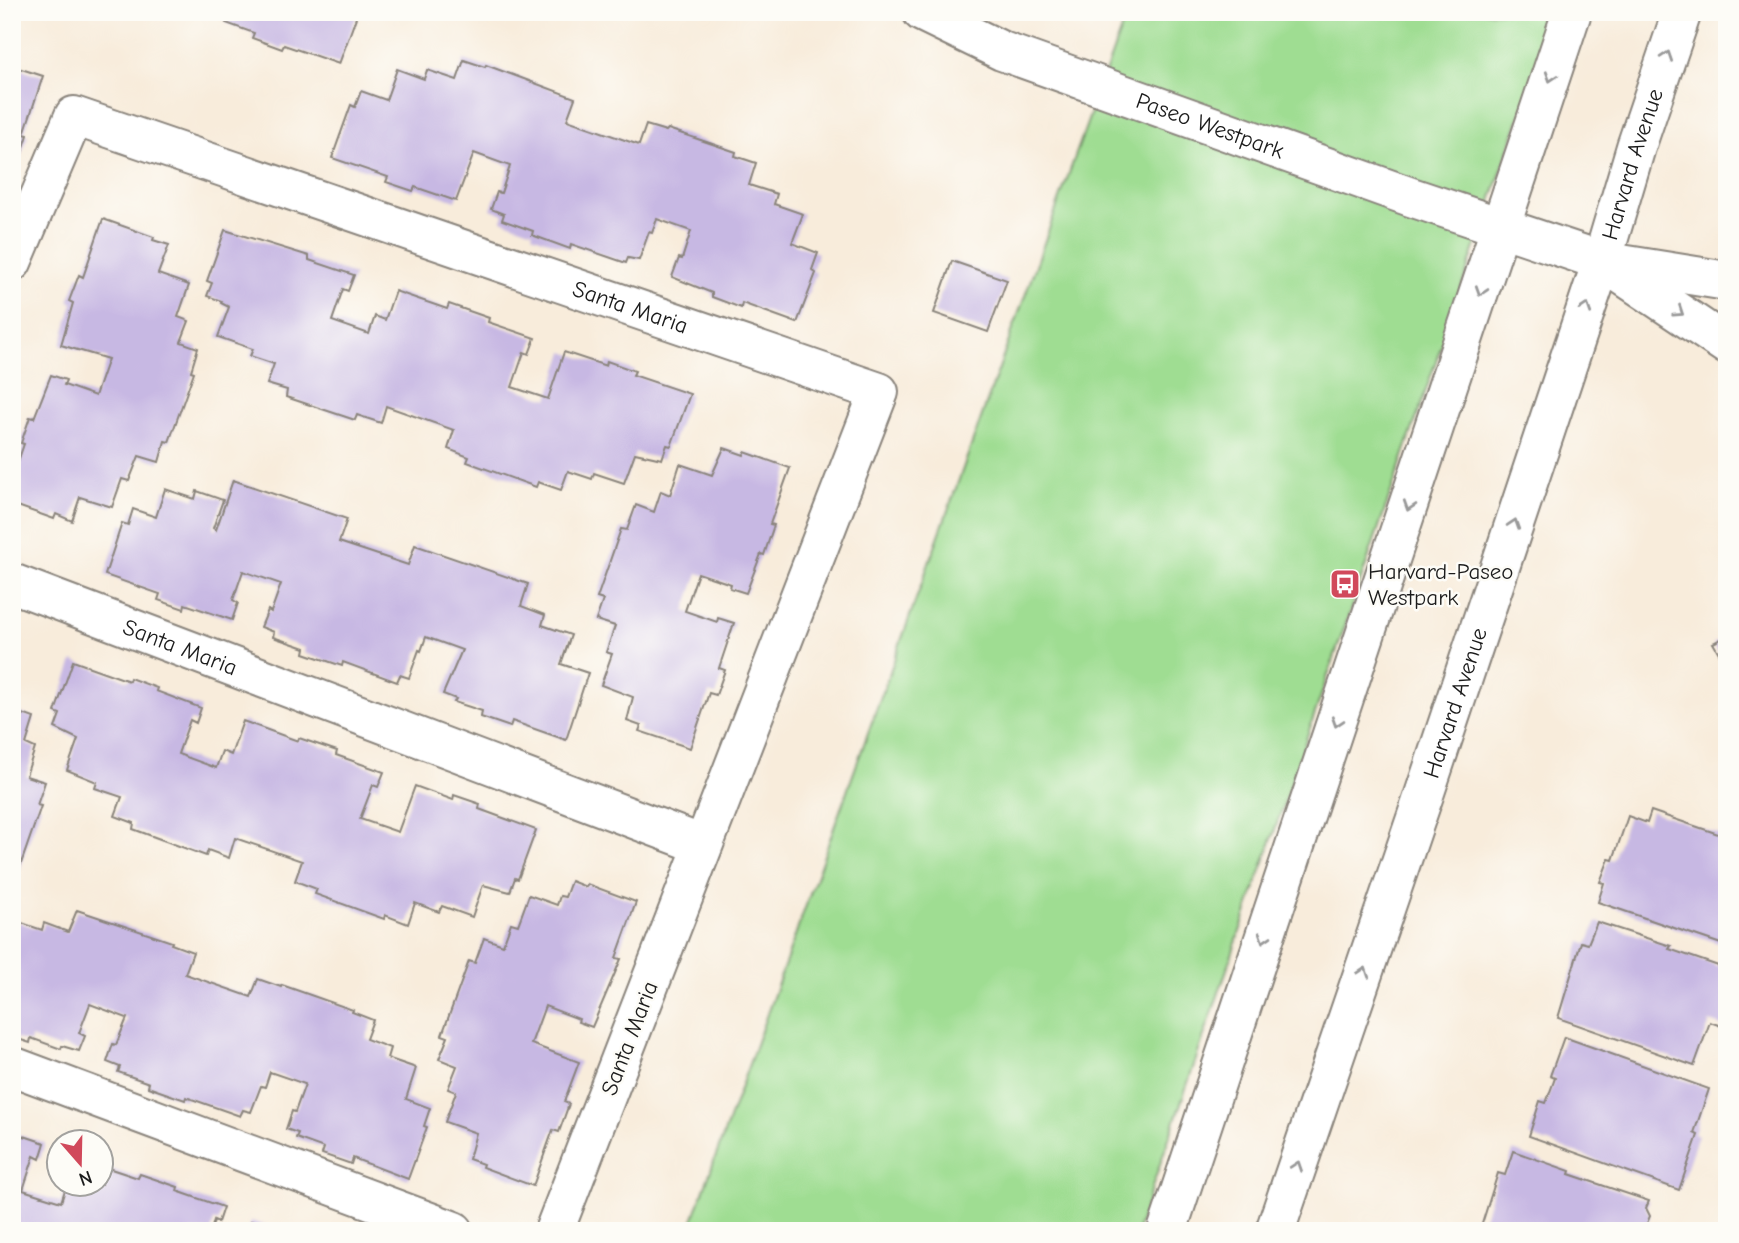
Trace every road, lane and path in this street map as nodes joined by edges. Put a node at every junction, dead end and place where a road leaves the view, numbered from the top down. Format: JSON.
{"nodes":[{"id":1,"x":922,"y":12,"type":"edge"},
{"id":2,"x":1572,"y":12,"type":"edge"},
{"id":3,"x":1682,"y":12,"type":"edge"},
{"id":4,"x":1502,"y":226,"type":"junction"},
{"id":5,"x":1602,"y":261,"type":"junction"},
{"id":6,"x":12,"y":262,"type":"edge"},
{"id":7,"x":1727,"y":281,"type":"edge"},
{"id":8,"x":1727,"y":345,"type":"edge"},
{"id":9,"x":12,"y":583,"type":"edge"},
{"id":10,"x":703,"y":845,"type":"junction"},
{"id":11,"x":12,"y":1066,"type":"edge"},
{"id":12,"x":454,"y":1231,"type":"edge"},
{"id":13,"x":554,"y":1231,"type":"edge"},
{"id":14,"x":1167,"y":1231,"type":"edge"},
{"id":15,"x":1275,"y":1231,"type":"edge"}],
"edges":[{"from":1,"to":4,"type":"street","name":"Paseo Westpark"},
{"from":2,"to":4,"type":"street","one_way":true},
{"from":5,"to":3,"type":"street","name":"Harvard Avenue","one_way":true},
{"from":4,"to":5,"type":"street","name":"Paseo Westpark"},
{"from":4,"to":14,"type":"street","one_way":true},
{"from":5,"to":7,"type":"street"},
{"from":5,"to":8,"type":"street","one_way":true},
{"from":15,"to":5,"type":"street","name":"Harvard Avenue","one_way":true},
{"from":6,"to":10,"type":"street","name":"Santa Maria"},
{"from":9,"to":10,"type":"street","name":"Santa Maria"},
{"from":10,"to":13,"type":"street","name":"Santa Maria"},
{"from":11,"to":12,"type":"street"}]}
